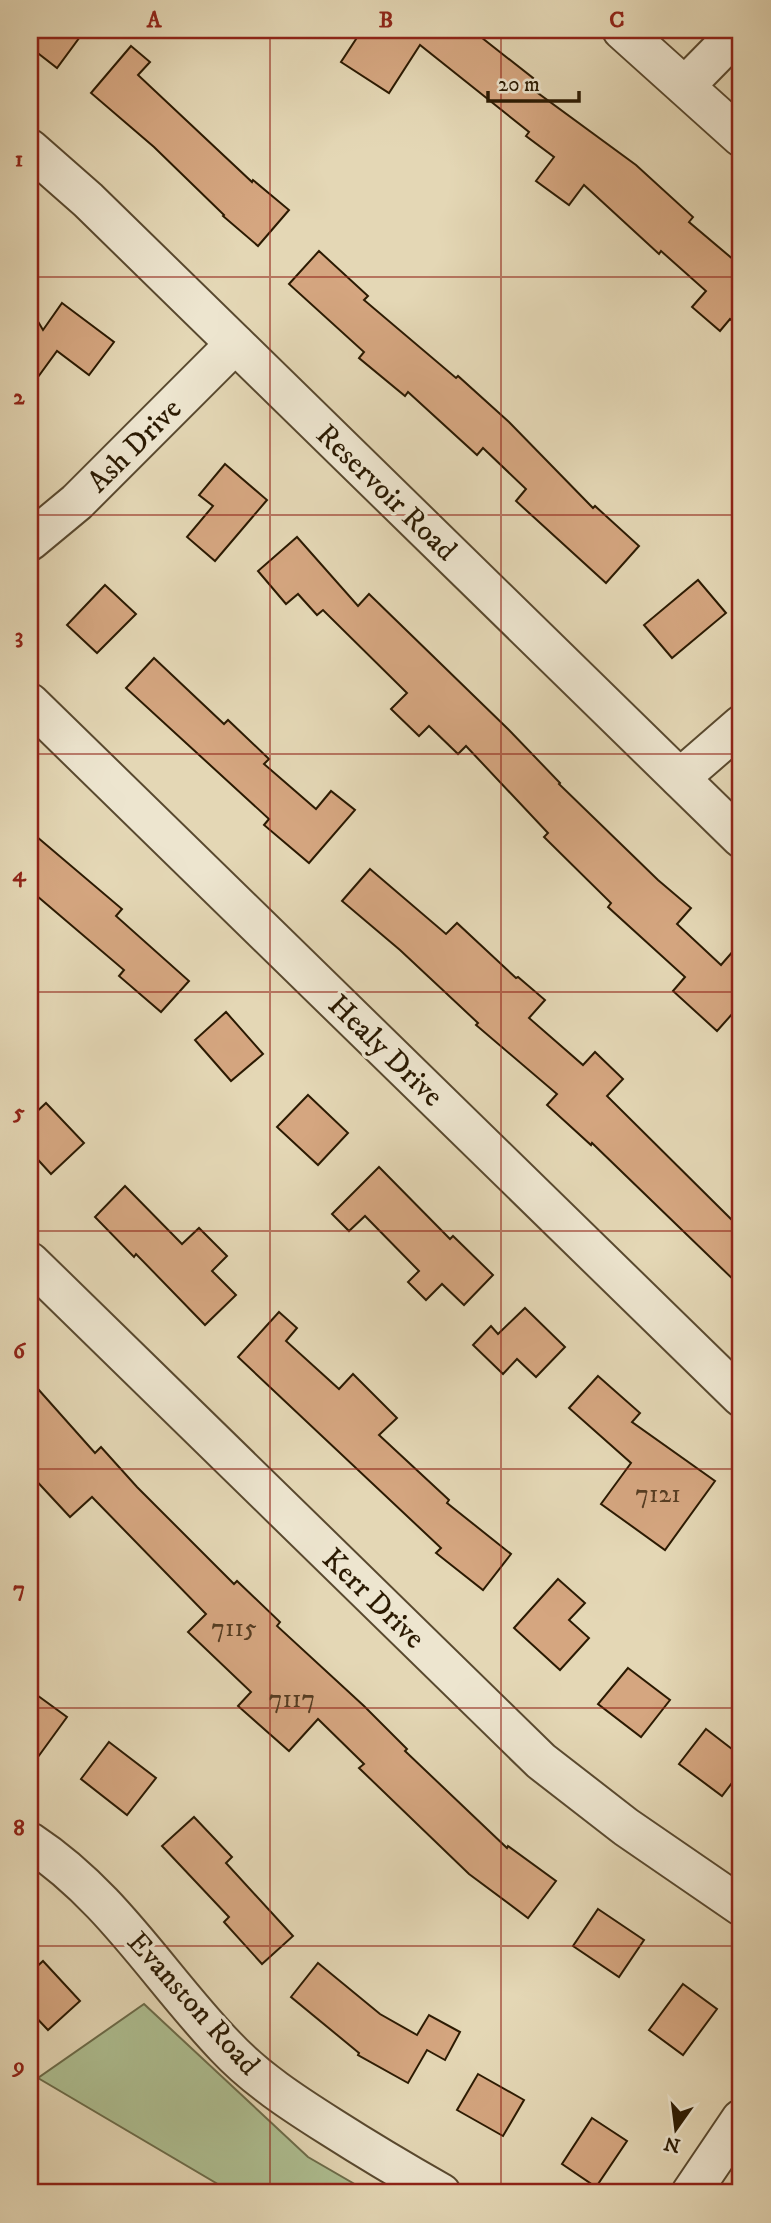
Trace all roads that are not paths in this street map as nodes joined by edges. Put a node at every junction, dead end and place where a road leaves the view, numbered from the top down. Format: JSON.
{"nodes":[{"id":1,"x":622,"y":30,"type":"edge"},
{"id":2,"x":740,"y":30,"type":"edge"},
{"id":3,"x":685,"y":86,"type":"junction"},
{"id":4,"x":741,"y":137,"type":"edge"},
{"id":5,"x":30,"y":149,"type":"edge"},
{"id":6,"x":235,"y":344,"type":"junction"},
{"id":7,"x":30,"y":541,"type":"edge"},
{"id":8,"x":30,"y":703,"type":"edge"},
{"id":9,"x":741,"y":725,"type":"edge"},
{"id":10,"x":680,"y":778,"type":"junction"},
{"id":11,"x":741,"y":838,"type":"edge"},
{"id":12,"x":30,"y":1262,"type":"edge"},
{"id":13,"x":741,"y":1397,"type":"edge"},
{"id":14,"x":30,"y":1842,"type":"edge"},
{"id":15,"x":741,"y":1906,"type":"edge"},
{"id":16,"x":741,"y":2119,"type":"edge"},
{"id":17,"x":441,"y":2193,"type":"edge"},
{"id":18,"x":691,"y":2193,"type":"edge"}],
"edges":[{"from":1,"to":3,"type":"street"},
{"from":2,"to":3,"type":"street"},
{"from":3,"to":4,"type":"street"},
{"from":5,"to":6,"type":"street","name":"Reservoir Road"},
{"from":6,"to":7,"type":"street","name":"Ash Drive"},
{"from":6,"to":10,"type":"street","name":"Reservoir Road"},
{"from":8,"to":13,"type":"street","name":"Healy Drive"},
{"from":9,"to":10,"type":"street"},
{"from":10,"to":11,"type":"street","name":"Reservoir Road"},
{"from":12,"to":15,"type":"street","name":"Kerr Drive"},
{"from":14,"to":17,"type":"street","name":"Evanston Road"},
{"from":16,"to":18,"type":"street"}]}
